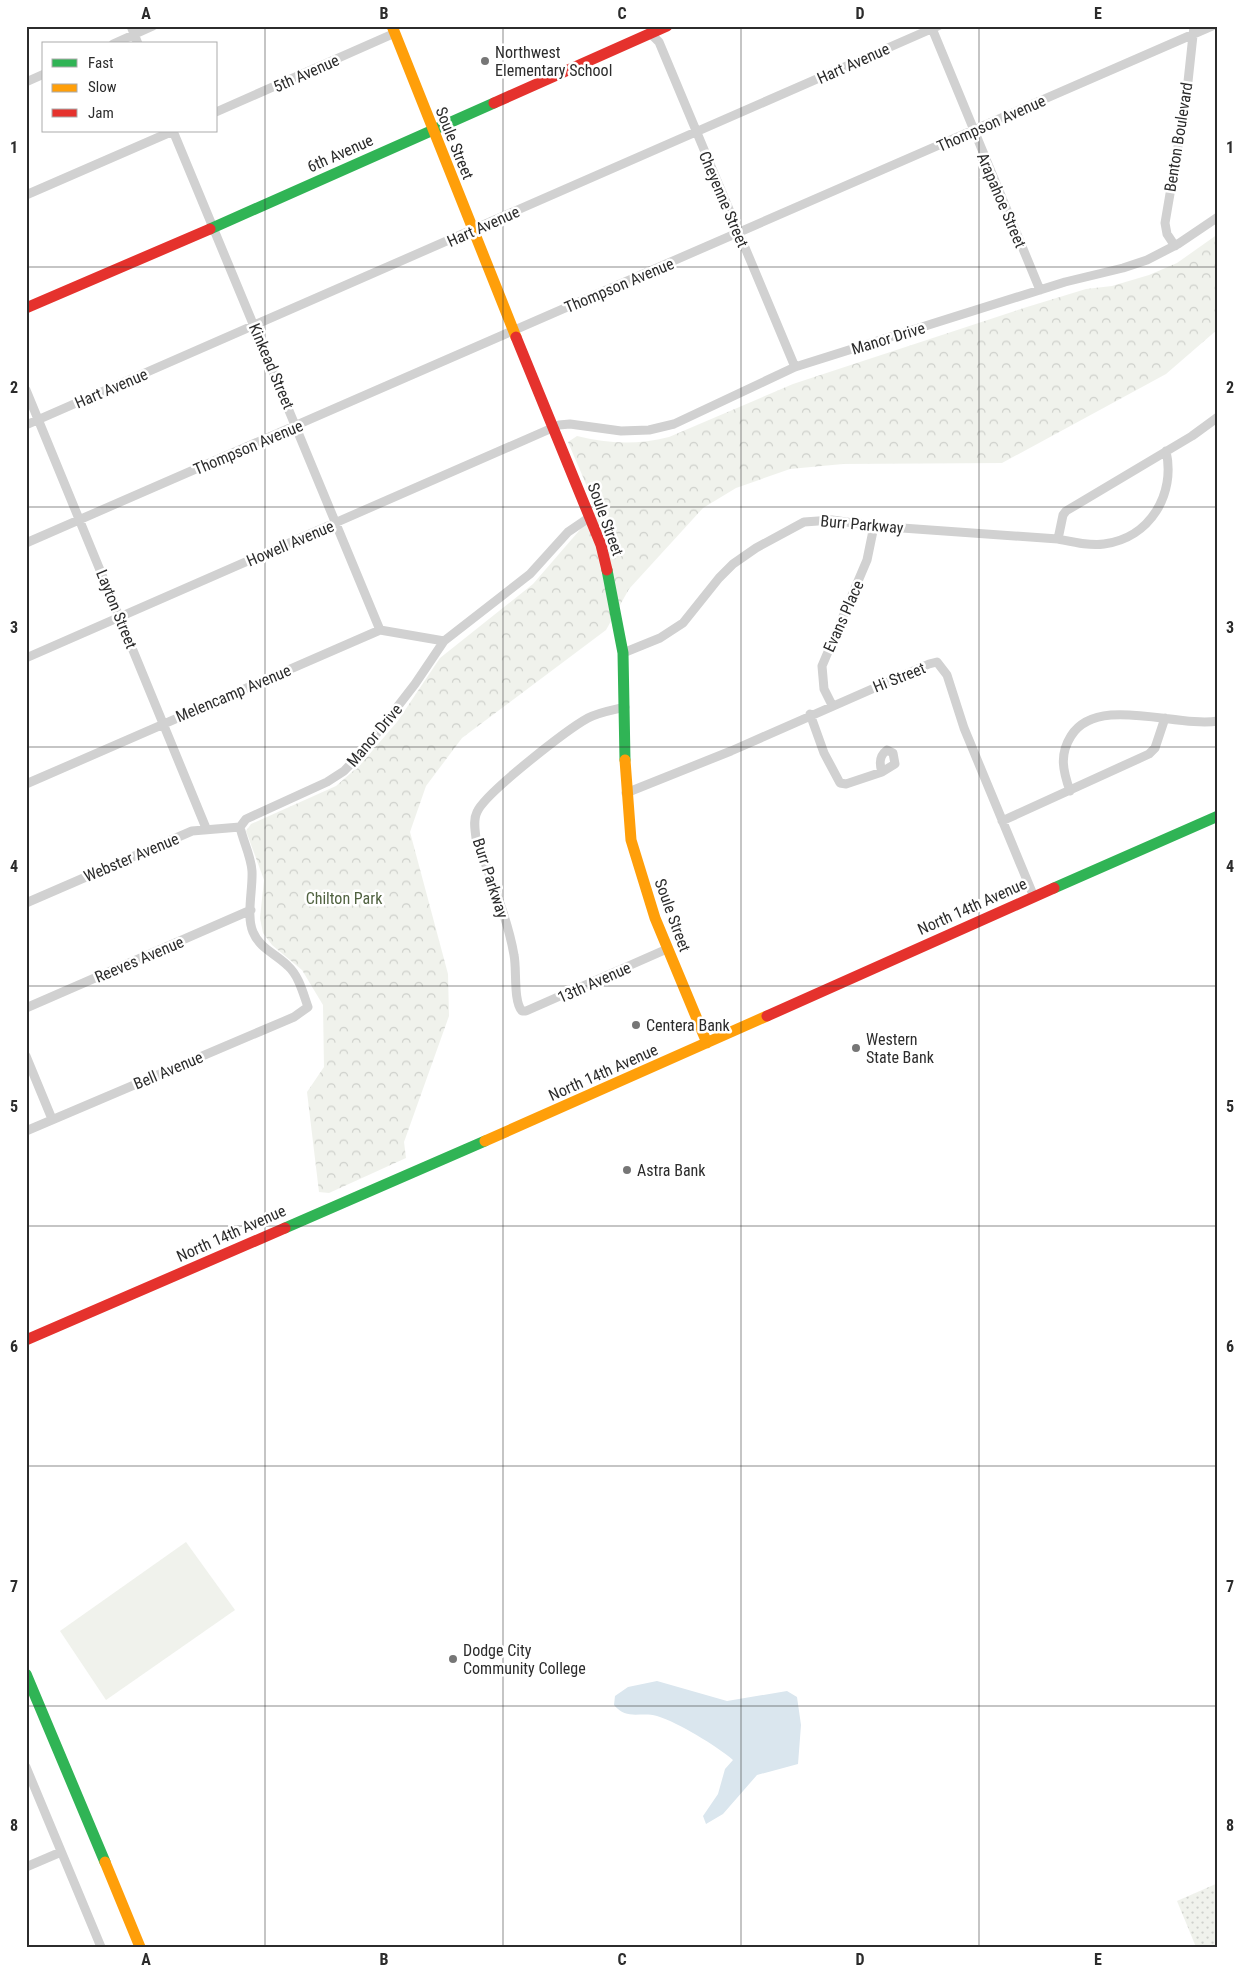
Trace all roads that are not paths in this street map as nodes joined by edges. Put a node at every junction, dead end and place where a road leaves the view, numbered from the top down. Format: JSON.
{"nodes":[{"id":1,"x":153,"y":26,"type":"edge"},
{"id":2,"x":667,"y":26,"type":"edge"},
{"id":3,"x":1212,"y":26,"type":"edge"},
{"id":4,"x":934,"y":27,"type":"edge"},
{"id":5,"x":132,"y":30,"type":"edge"},
{"id":6,"x":394,"y":30,"type":"edge"},
{"id":7,"x":1194,"y":31,"type":"edge"},
{"id":8,"x":650,"y":33,"type":"junction"},
{"id":9,"x":116,"y":42,"type":"edge"},
{"id":10,"x":137,"y":42,"type":"edge"},
{"id":11,"x":42,"y":75,"type":"edge"},
{"id":12,"x":26,"y":82,"type":"edge"},
{"id":13,"x":218,"y":111,"type":"edge"},
{"id":14,"x":432,"y":130,"type":"junction"},
{"id":15,"x":973,"y":131,"type":"junction"},
{"id":16,"x":171,"y":132,"type":"edge"},
{"id":17,"x":173,"y":132,"type":"edge"},
{"id":18,"x":696,"y":132,"type":"junction"},
{"id":19,"x":26,"y":195,"type":"edge"},
{"id":20,"x":1218,"y":217,"type":"edge"},
{"id":21,"x":214,"y":227,"type":"junction"},
{"id":22,"x":472,"y":231,"type":"junction"},
{"id":23,"x":738,"y":233,"type":"junction"},
{"id":24,"x":1175,"y":246,"type":"junction"},
{"id":25,"x":1040,"y":290,"type":"junction"},
{"id":26,"x":26,"y":308,"type":"edge"},
{"id":27,"x":255,"y":326,"type":"junction"},
{"id":28,"x":514,"y":332,"type":"junction"},
{"id":29,"x":795,"y":367,"type":"junction"},
{"id":30,"x":26,"y":390,"type":"edge"},
{"id":31,"x":1218,"y":417,"type":"edge"},
{"id":32,"x":39,"y":420,"type":"junction"},
{"id":33,"x":26,"y":425,"type":"edge"},
{"id":34,"x":297,"y":426,"type":"junction"},
{"id":35,"x":553,"y":427,"type":"junction"},
{"id":36,"x":1166,"y":451,"type":"junction"},
{"id":37,"x":590,"y":517,"type":"junction"},
{"id":38,"x":80,"y":519,"type":"junction"},
{"id":39,"x":337,"y":523,"type":"junction"},
{"id":40,"x":874,"y":526,"type":"junction"},
{"id":41,"x":1058,"y":539,"type":"junction"},
{"id":42,"x":26,"y":542,"type":"edge"},
{"id":43,"x":120,"y":617,"type":"junction"},
{"id":44,"x":380,"y":630,"type":"junction"},
{"id":45,"x":444,"y":642,"type":"junction"},
{"id":46,"x":623,"y":653,"type":"junction"},
{"id":47,"x":26,"y":658,"type":"edge"},
{"id":48,"x":832,"y":705,"type":"junction"},
{"id":49,"x":625,"y":707,"type":"junction"},
{"id":50,"x":810,"y":714,"type":"junction"},
{"id":51,"x":1165,"y":718,"type":"junction"},
{"id":52,"x":1218,"y":721,"type":"edge"},
{"id":53,"x":164,"y":723,"type":"junction"},
{"id":54,"x":882,"y":772,"type":"dead end"},
{"id":55,"x":26,"y":784,"type":"edge"},
{"id":56,"x":1070,"y":791,"type":"junction"},
{"id":57,"x":626,"y":793,"type":"junction"},
{"id":58,"x":1218,"y":816,"type":"edge"},
{"id":59,"x":1002,"y":821,"type":"junction"},
{"id":60,"x":240,"y":827,"type":"junction"},
{"id":61,"x":206,"y":828,"type":"junction"},
{"id":62,"x":1034,"y":897,"type":"junction"},
{"id":63,"x":26,"y":903,"type":"edge"},
{"id":64,"x":251,"y":910,"type":"junction"},
{"id":65,"x":667,"y":949,"type":"junction"},
{"id":66,"x":26,"y":1008,"type":"edge"},
{"id":67,"x":520,"y":1009,"type":"joint"},
{"id":68,"x":707,"y":1043,"type":"junction"},
{"id":69,"x":26,"y":1056,"type":"edge"},
{"id":70,"x":52,"y":1119,"type":"junction"},
{"id":71,"x":26,"y":1131,"type":"edge"},
{"id":72,"x":26,"y":1340,"type":"edge"},
{"id":73,"x":26,"y":1674,"type":"edge"},
{"id":74,"x":26,"y":1767,"type":"edge"},
{"id":75,"x":61,"y":1852,"type":"junction"},
{"id":76,"x":26,"y":1867,"type":"edge"},
{"id":77,"x":101,"y":1947,"type":"edge"},
{"id":78,"x":140,"y":1947,"type":"edge"}],
"edges":[{"from":1,"to":5,"type":"street"},
{"from":2,"to":8,"type":"main road","name":"6th Avenue"},
{"from":3,"to":7,"type":"street","name":"Thompson Avenue"},
{"from":4,"to":15,"type":"street","name":"Arapahoe Street"},
{"from":4,"to":18,"type":"street","name":"Hart Avenue"},
{"from":5,"to":9,"type":"street"},
{"from":5,"to":10,"type":"street"},
{"from":6,"to":13,"type":"street","name":"5th Avenue"},
{"from":6,"to":14,"type":"main road","name":"Soule Street"},
{"from":7,"to":15,"type":"street","name":"Thompson Avenue"},
{"from":7,"to":24,"type":"street","name":"Benton Boulevard"},
{"from":8,"to":14,"type":"main road","name":"6th Avenue"},
{"from":8,"to":18,"type":"street","name":"Cheyenne Street"},
{"from":11,"to":12,"type":"street"},
{"from":14,"to":21,"type":"main road","name":"6th Avenue"},
{"from":14,"to":22,"type":"main road","name":"Soule Street"},
{"from":15,"to":23,"type":"street","name":"Thompson Avenue"},
{"from":15,"to":25,"type":"street","name":"Arapahoe Street"},
{"from":16,"to":19,"type":"street"},
{"from":17,"to":21,"type":"street","name":"Kinkead Street"},
{"from":18,"to":22,"type":"street","name":"Hart Avenue"},
{"from":18,"to":23,"type":"street","name":"Cheyenne Street"},
{"from":20,"to":24,"type":"street","name":"Manor Drive"},
{"from":21,"to":26,"type":"main road","name":"6th Avenue"},
{"from":21,"to":27,"type":"street","name":"Kinkead Street"},
{"from":22,"to":27,"type":"street","name":"Hart Avenue"},
{"from":22,"to":28,"type":"main road","name":"Soule Street"},
{"from":23,"to":28,"type":"street","name":"Thompson Avenue"},
{"from":23,"to":29,"type":"street","name":"Cheyenne Street"},
{"from":24,"to":25,"type":"street","name":"Manor Drive"},
{"from":25,"to":29,"type":"street","name":"Manor Drive"},
{"from":27,"to":32,"type":"street","name":"Hart Avenue"},
{"from":27,"to":34,"type":"street","name":"Kinkead Street"},
{"from":28,"to":34,"type":"street","name":"Thompson Avenue"},
{"from":28,"to":35,"type":"main road","name":"Soule Street"},
{"from":29,"to":35,"type":"street","name":"Manor Drive"},
{"from":30,"to":32,"type":"street","name":"Layton Street"},
{"from":31,"to":36,"type":"street"},
{"from":32,"to":33,"type":"street","name":"Hart Avenue"},
{"from":32,"to":38,"type":"street","name":"Layton Street"},
{"from":34,"to":38,"type":"street","name":"Thompson Avenue"},
{"from":34,"to":39,"type":"street","name":"Kinkead Street"},
{"from":35,"to":37,"type":"main road","name":"Soule Street"},
{"from":35,"to":39,"type":"street","name":"Howell Avenue"},
{"from":36,"to":41,"type":"street"},
{"from":36,"to":41,"type":"street","name":"Burr Parkway"},
{"from":37,"to":45,"type":"street","name":"Manor Drive"},
{"from":37,"to":46,"type":"main road","name":"Soule Street"},
{"from":38,"to":42,"type":"street","name":"Thompson Avenue"},
{"from":38,"to":43,"type":"street","name":"Layton Street"},
{"from":39,"to":43,"type":"street","name":"Howell Avenue"},
{"from":39,"to":44,"type":"street","name":"Kinkead Street"},
{"from":40,"to":41,"type":"street","name":"Burr Parkway"},
{"from":40,"to":46,"type":"street","name":"Burr Parkway"},
{"from":40,"to":48,"type":"street","name":"Evans Place"},
{"from":43,"to":47,"type":"street","name":"Howell Avenue"},
{"from":43,"to":53,"type":"street","name":"Layton Street"},
{"from":44,"to":45,"type":"street"},
{"from":44,"to":53,"type":"street","name":"Melencamp Avenue"},
{"from":45,"to":60,"type":"street","name":"Manor Drive"},
{"from":46,"to":49,"type":"main road","name":"Soule Street"},
{"from":48,"to":50,"type":"street","name":"Hi Street"},
{"from":48,"to":59,"type":"street","name":"Hi Street"},
{"from":49,"to":57,"type":"main road","name":"Soule Street"},
{"from":49,"to":67,"type":"street","name":"Burr Parkway"},
{"from":50,"to":54,"type":"street"},
{"from":50,"to":57,"type":"street","name":"Hi Street"},
{"from":51,"to":52,"type":"street"},
{"from":51,"to":56,"type":"street"},
{"from":51,"to":56,"type":"street"},
{"from":53,"to":55,"type":"street","name":"Melencamp Avenue"},
{"from":53,"to":61,"type":"street","name":"Layton Street"},
{"from":56,"to":59,"type":"street"},
{"from":57,"to":65,"type":"main road","name":"Soule Street"},
{"from":58,"to":62,"type":"main road","name":"North 14th Avenue"},
{"from":59,"to":62,"type":"street","name":"Hi Street"},
{"from":60,"to":61,"type":"street","name":"Webster Avenue"},
{"from":60,"to":64,"type":"street"},
{"from":61,"to":63,"type":"street","name":"Webster Avenue"},
{"from":62,"to":68,"type":"main road","name":"North 14th Avenue"},
{"from":64,"to":66,"type":"street","name":"Reeves Avenue"},
{"from":64,"to":70,"type":"street","name":"Bell Avenue"},
{"from":65,"to":67,"type":"street","name":"13th Avenue"},
{"from":65,"to":68,"type":"main road","name":"Soule Street"},
{"from":68,"to":72,"type":"main road","name":"North 14th Avenue"},
{"from":69,"to":70,"type":"street"},
{"from":70,"to":71,"type":"street","name":"Bell Avenue"},
{"from":73,"to":78,"type":"main road"},
{"from":74,"to":75,"type":"street"},
{"from":75,"to":76,"type":"street"},
{"from":75,"to":77,"type":"street"}]}
